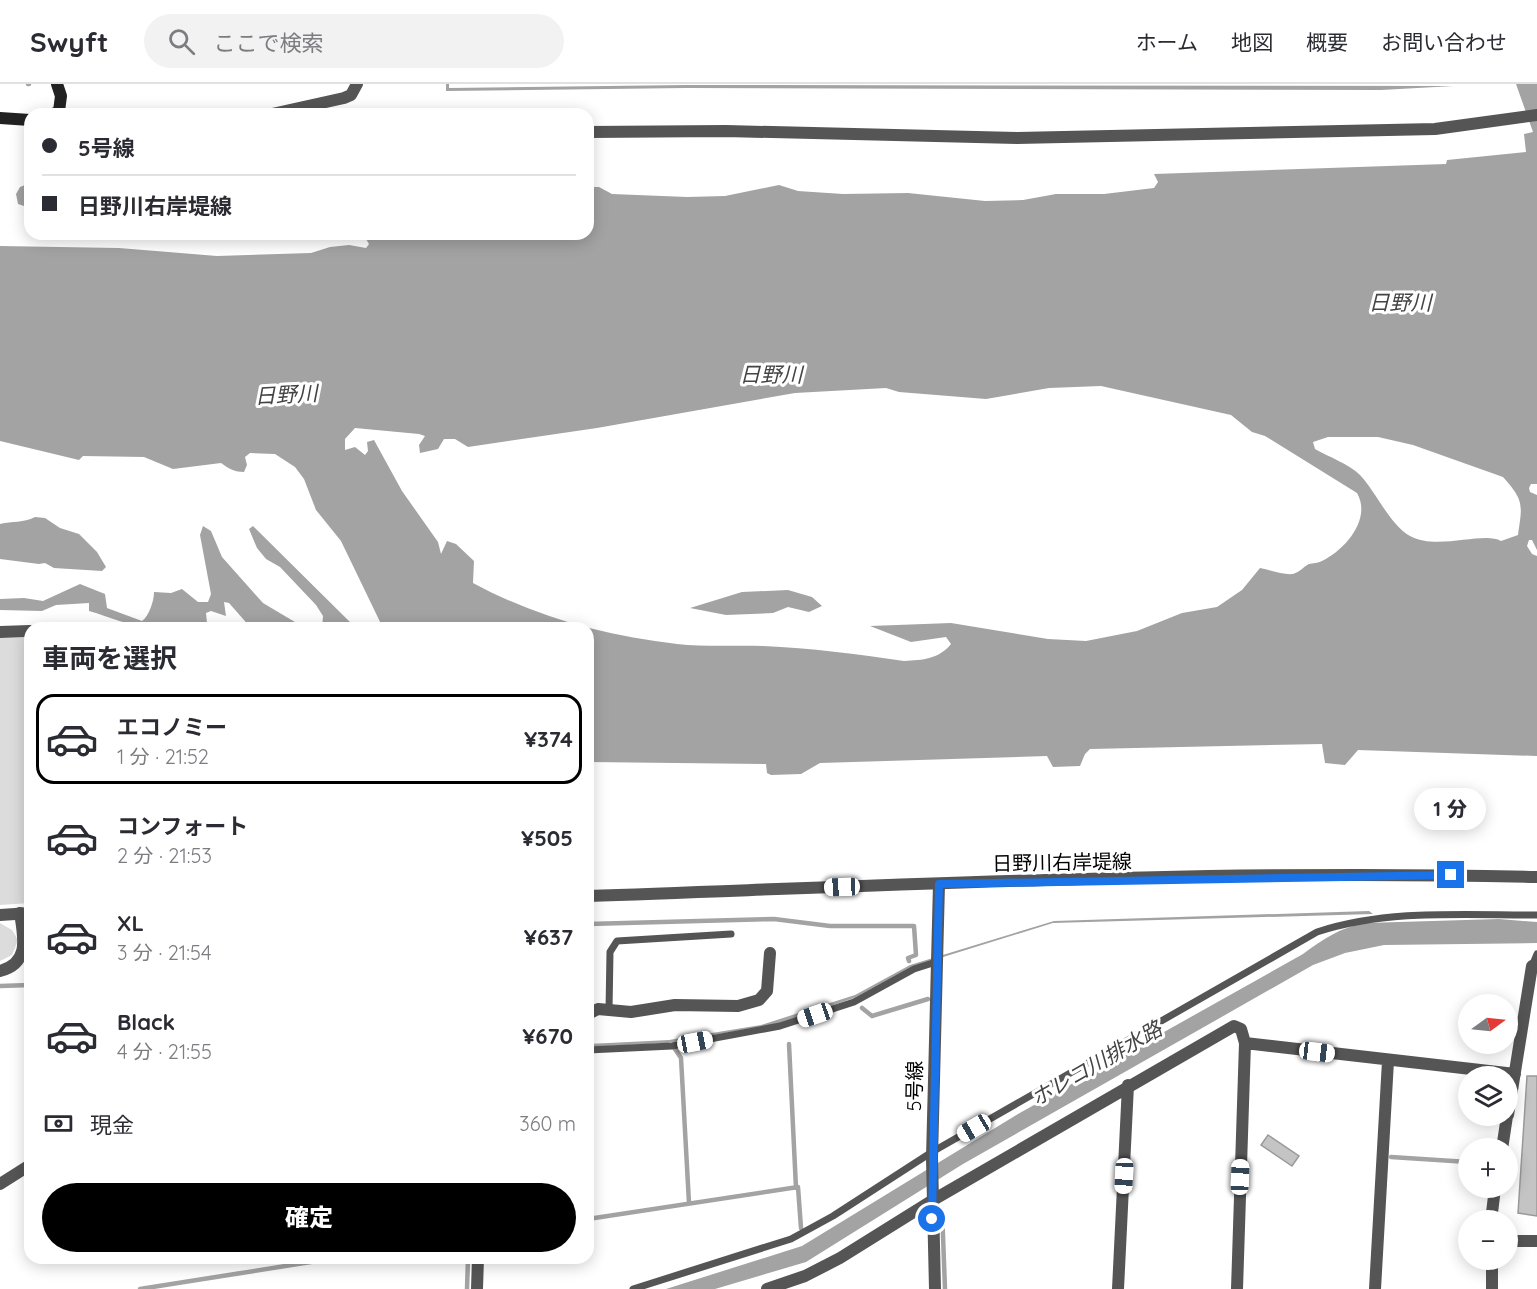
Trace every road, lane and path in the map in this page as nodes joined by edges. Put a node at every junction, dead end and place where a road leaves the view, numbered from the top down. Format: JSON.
{"nodes":[{"id":1,"x":57,"y":84,"type":"edge"},
{"id":2,"x":357,"y":84,"type":"edge"},
{"id":3,"x":60,"y":108,"type":"edge"},
{"id":4,"x":299,"y":108,"type":"edge"},
{"id":5,"x":1537,"y":115,"type":"edge"},
{"id":6,"x":0,"y":118,"type":"edge"},
{"id":7,"x":24,"y":120,"type":"edge"},
{"id":8,"x":594,"y":132,"type":"edge"},
{"id":9,"x":24,"y":631,"type":"edge"},
{"id":10,"x":0,"y":632,"type":"edge"},
{"id":11,"x":1537,"y":877,"type":"edge"},
{"id":12,"x":939,"y":884,"type":"junction"},
{"id":13,"x":594,"y":896,"type":"edge"},
{"id":14,"x":24,"y":913,"type":"edge"},
{"id":15,"x":0,"y":915,"type":"edge"},
{"id":16,"x":1537,"y":915,"type":"edge"},
{"id":17,"x":731,"y":934,"type":"dead end"},
{"id":18,"x":24,"y":949,"type":"edge"},
{"id":19,"x":770,"y":953,"type":"dead end"},
{"id":20,"x":1535,"y":960,"type":"edge"},
{"id":21,"x":936,"y":962,"type":"junction"},
{"id":22,"x":0,"y":972,"type":"edge"},
{"id":23,"x":609,"y":1010,"type":"junction"},
{"id":24,"x":594,"y":1011,"type":"edge"},
{"id":25,"x":1245,"y":1043,"type":"junction"},
{"id":26,"x":594,"y":1050,"type":"edge"},
{"id":27,"x":1388,"y":1061,"type":"junction"},
{"id":28,"x":1516,"y":1066,"type":"edge"},
{"id":29,"x":1458,"y":1068,"type":"edge"},
{"id":30,"x":1128,"y":1085,"type":"junction"},
{"id":31,"x":932,"y":1155,"type":"junction"},
{"id":32,"x":24,"y":1169,"type":"edge"},
{"id":33,"x":0,"y":1184,"type":"edge"},
{"id":34,"x":933,"y":1195,"type":"junction"},
{"id":35,"x":1518,"y":1241,"type":"edge"},
{"id":36,"x":1537,"y":1241,"type":"edge"},
{"id":37,"x":478,"y":1264,"type":"edge"},
{"id":38,"x":1492,"y":1270,"type":"edge"},
{"id":39,"x":477,"y":1289,"type":"edge"},
{"id":40,"x":633,"y":1289,"type":"edge"},
{"id":41,"x":767,"y":1289,"type":"edge"},
{"id":42,"x":935,"y":1289,"type":"edge"},
{"id":43,"x":1118,"y":1289,"type":"edge"},
{"id":44,"x":1237,"y":1289,"type":"edge"},
{"id":45,"x":1375,"y":1289,"type":"edge"},
{"id":46,"x":1492,"y":1289,"type":"edge"}],
"edges":[{"from":1,"to":3,"type":"main road"},
{"from":2,"to":4,"type":"street"},
{"from":5,"to":8,"type":"street"},
{"from":6,"to":7,"type":"main road"},
{"from":9,"to":10,"type":"street"},
{"from":11,"to":12,"type":"street","name":"日野川右岸堤線"},
{"from":12,"to":13,"type":"street","name":"日野川右岸堤線"},
{"from":12,"to":21,"type":"street","name":"5号線"},
{"from":14,"to":15,"type":"street"},
{"from":16,"to":31,"type":"lane"},
{"from":17,"to":23,"type":"lane"},
{"from":18,"to":22,"type":"street"},
{"from":19,"to":23,"type":"street"},
{"from":20,"to":28,"type":"street"},
{"from":21,"to":26,"type":"lane"},
{"from":21,"to":31,"type":"street","name":"5号線"},
{"from":23,"to":24,"type":"street"},
{"from":25,"to":27,"type":"street"},
{"from":25,"to":30,"type":"street"},
{"from":25,"to":44,"type":"street"},
{"from":27,"to":29,"type":"street"},
{"from":27,"to":45,"type":"street"},
{"from":30,"to":34,"type":"street"},
{"from":30,"to":43,"type":"street"},
{"from":31,"to":34,"type":"street","name":"5号線"},
{"from":31,"to":40,"type":"lane"},
{"from":32,"to":33,"type":"street"},
{"from":34,"to":41,"type":"street"},
{"from":34,"to":42,"type":"street","name":"5号線"},
{"from":35,"to":36,"type":"street"},
{"from":37,"to":39,"type":"street"},
{"from":38,"to":46,"type":"street"}]}
